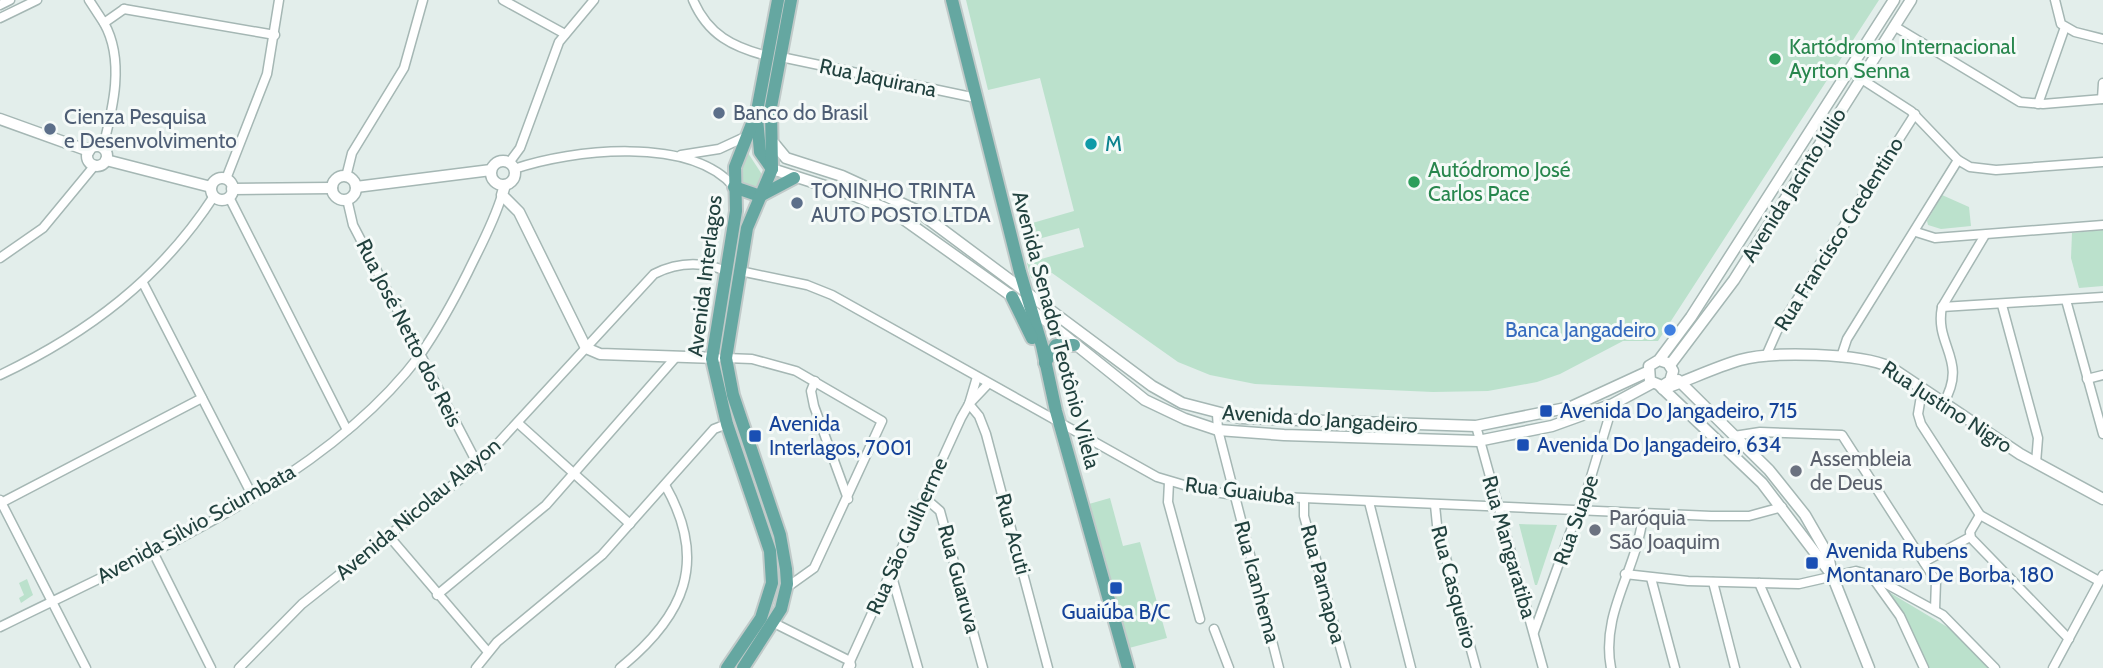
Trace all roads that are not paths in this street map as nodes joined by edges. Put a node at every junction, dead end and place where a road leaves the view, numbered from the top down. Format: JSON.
{"nodes":[{"id":1,"x":10,"y":0,"type":"edge"},
{"id":2,"x":37,"y":0,"type":"edge"},
{"id":3,"x":89,"y":0,"type":"edge"},
{"id":4,"x":119,"y":0,"type":"edge"},
{"id":5,"x":279,"y":0,"type":"edge"},
{"id":6,"x":423,"y":0,"type":"edge"},
{"id":7,"x":503,"y":0,"type":"edge"},
{"id":8,"x":594,"y":0,"type":"edge"},
{"id":9,"x":693,"y":0,"type":"edge"},
{"id":10,"x":778,"y":0,"type":"edge"},
{"id":11,"x":791,"y":0,"type":"edge"},
{"id":12,"x":952,"y":0,"type":"edge"},
{"id":13,"x":1894,"y":0,"type":"edge"},
{"id":14,"x":1911,"y":0,"type":"edge"},
{"id":15,"x":2055,"y":0,"type":"edge"},
{"id":16,"x":0,"y":5,"type":"edge"},
{"id":17,"x":124,"y":9,"type":"junction"},
{"id":18,"x":0,"y":18,"type":"edge"},
{"id":19,"x":104,"y":23,"type":"junction"},
{"id":20,"x":1895,"y":26,"type":"junction"},
{"id":21,"x":2066,"y":27,"type":"junction"},
{"id":22,"x":565,"y":34,"type":"junction"},
{"id":23,"x":275,"y":35,"type":"junction"},
{"id":24,"x":2103,"y":39,"type":"edge"},
{"id":25,"x":774,"y":57,"type":"junction"},
{"id":26,"x":1849,"y":71,"type":"junction"},
{"id":27,"x":1862,"y":79,"type":"junction"},
{"id":28,"x":2103,"y":83,"type":"edge"},
{"id":29,"x":976,"y":98,"type":"junction"},
{"id":30,"x":2103,"y":99,"type":"edge"},
{"id":31,"x":2038,"y":104,"type":"junction"},
{"id":32,"x":757,"y":111,"type":"junction"},
{"id":33,"x":1915,"y":114,"type":"junction"},
{"id":34,"x":0,"y":119,"type":"edge"},
{"id":35,"x":745,"y":137,"type":"junction"},
{"id":36,"x":772,"y":140,"type":"junction"},
{"id":37,"x":103,"y":147,"type":"junction"},
{"id":38,"x":89,"y":151,"type":"junction"},
{"id":39,"x":676,"y":155,"type":"junction"},
{"id":40,"x":106,"y":160,"type":"junction"},
{"id":41,"x":1958,"y":160,"type":"junction"},
{"id":42,"x":2103,"y":162,"type":"edge"},
{"id":43,"x":95,"y":165,"type":"junction"},
{"id":44,"x":511,"y":166,"type":"junction"},
{"id":45,"x":772,"y":169,"type":"junction"},
{"id":46,"x":491,"y":170,"type":"junction"},
{"id":47,"x":842,"y":176,"type":"junction"},
{"id":48,"x":346,"y":177,"type":"junction"},
{"id":49,"x":794,"y":178,"type":"junction"},
{"id":50,"x":226,"y":179,"type":"junction"},
{"id":51,"x":356,"y":187,"type":"junction"},
{"id":52,"x":734,"y":187,"type":"junction"},
{"id":53,"x":332,"y":188,"type":"junction"},
{"id":54,"x":838,"y":189,"type":"junction"},
{"id":55,"x":503,"y":190,"type":"junction"},
{"id":56,"x":212,"y":192,"type":"junction"},
{"id":57,"x":231,"y":193,"type":"junction"},
{"id":58,"x":760,"y":196,"type":"junction"},
{"id":59,"x":347,"y":200,"type":"junction"},
{"id":60,"x":2103,"y":225,"type":"edge"},
{"id":61,"x":1916,"y":232,"type":"junction"},
{"id":62,"x":1984,"y":235,"type":"junction"},
{"id":63,"x":1,"y":256,"type":"edge"},
{"id":64,"x":726,"y":271,"type":"junction"},
{"id":65,"x":740,"y":271,"type":"junction"},
{"id":66,"x":143,"y":283,"type":"junction"},
{"id":67,"x":1025,"y":292,"type":"junction"},
{"id":68,"x":1012,"y":297,"type":"junction"},
{"id":69,"x":2103,"y":298,"type":"edge"},
{"id":70,"x":2066,"y":300,"type":"junction"},
{"id":71,"x":2002,"y":305,"type":"junction"},
{"id":72,"x":1942,"y":307,"type":"junction"},
{"id":73,"x":1032,"y":310,"type":"junction"},
{"id":74,"x":1073,"y":345,"type":"junction"},
{"id":75,"x":586,"y":348,"type":"junction"},
{"id":76,"x":420,"y":355,"type":"junction"},
{"id":77,"x":1766,"y":356,"type":"junction"},
{"id":78,"x":1841,"y":357,"type":"junction"},
{"id":79,"x":676,"y":358,"type":"junction"},
{"id":80,"x":726,"y":358,"type":"junction"},
{"id":81,"x":712,"y":359,"type":"junction"},
{"id":82,"x":1659,"y":360,"type":"junction"},
{"id":83,"x":1045,"y":363,"type":"junction"},
{"id":84,"x":1672,"y":369,"type":"junction"},
{"id":85,"x":1647,"y":372,"type":"junction"},
{"id":86,"x":1699,"y":374,"type":"junction"},
{"id":87,"x":0,"y":375,"type":"edge"},
{"id":88,"x":2103,"y":375,"type":"edge"},
{"id":89,"x":977,"y":377,"type":"junction"},
{"id":90,"x":2087,"y":379,"type":"junction"},
{"id":91,"x":814,"y":381,"type":"junction"},
{"id":92,"x":1682,"y":383,"type":"junction"},
{"id":93,"x":988,"y":384,"type":"junction"},
{"id":94,"x":1658,"y":386,"type":"junction"},
{"id":95,"x":1922,"y":390,"type":"junction"},
{"id":96,"x":202,"y":398,"type":"junction"},
{"id":97,"x":969,"y":404,"type":"junction"},
{"id":98,"x":1613,"y":404,"type":"junction"},
{"id":99,"x":1943,"y":404,"type":"junction"},
{"id":100,"x":1217,"y":414,"type":"junction"},
{"id":101,"x":1059,"y":421,"type":"junction"},
{"id":102,"x":519,"y":424,"type":"junction"},
{"id":103,"x":727,"y":424,"type":"junction"},
{"id":104,"x":1476,"y":426,"type":"junction"},
{"id":105,"x":347,"y":430,"type":"junction"},
{"id":106,"x":1217,"y":430,"type":"junction"},
{"id":107,"x":2103,"y":433,"type":"edge"},
{"id":108,"x":1734,"y":436,"type":"junction"},
{"id":109,"x":1479,"y":440,"type":"junction"},
{"id":110,"x":2036,"y":463,"type":"junction"},
{"id":111,"x":478,"y":465,"type":"junction"},
{"id":112,"x":575,"y":473,"type":"junction"},
{"id":113,"x":1169,"y":482,"type":"junction"},
{"id":114,"x":665,"y":485,"type":"junction"},
{"id":115,"x":1234,"y":495,"type":"junction"},
{"id":116,"x":253,"y":497,"type":"junction"},
{"id":117,"x":925,"y":498,"type":"junction"},
{"id":118,"x":848,"y":499,"type":"junction"},
{"id":119,"x":1304,"y":499,"type":"junction"},
{"id":120,"x":2103,"y":499,"type":"edge"},
{"id":121,"x":1,"y":501,"type":"edge"},
{"id":122,"x":1369,"y":502,"type":"junction"},
{"id":123,"x":1435,"y":505,"type":"junction"},
{"id":124,"x":1782,"y":507,"type":"junction"},
{"id":125,"x":1499,"y":509,"type":"junction"},
{"id":126,"x":1581,"y":510,"type":"junction"},
{"id":127,"x":1643,"y":513,"type":"junction"},
{"id":128,"x":1980,"y":515,"type":"junction"},
{"id":129,"x":630,"y":524,"type":"junction"},
{"id":130,"x":388,"y":535,"type":"junction"},
{"id":131,"x":1970,"y":537,"type":"junction"},
{"id":132,"x":152,"y":550,"type":"junction"},
{"id":133,"x":1924,"y":562,"type":"junction"},
{"id":134,"x":891,"y":573,"type":"junction"},
{"id":135,"x":1625,"y":574,"type":"junction"},
{"id":136,"x":1832,"y":575,"type":"junction"},
{"id":137,"x":1870,"y":575,"type":"junction"},
{"id":138,"x":2101,"y":578,"type":"edge"},
{"id":139,"x":1651,"y":579,"type":"junction"},
{"id":140,"x":1713,"y":582,"type":"junction"},
{"id":141,"x":1759,"y":583,"type":"junction"},
{"id":142,"x":786,"y":587,"type":"junction"},
{"id":143,"x":437,"y":595,"type":"junction"},
{"id":144,"x":52,"y":600,"type":"junction"},
{"id":145,"x":1936,"y":610,"type":"junction"},
{"id":146,"x":1200,"y":620,"type":"dead end"},
{"id":147,"x":774,"y":623,"type":"junction"},
{"id":148,"x":0,"y":627,"type":"edge"},
{"id":149,"x":1214,"y":629,"type":"dead end"},
{"id":150,"x":1534,"y":635,"type":"junction"},
{"id":151,"x":2069,"y":639,"type":"junction"},
{"id":152,"x":488,"y":652,"type":"junction"},
{"id":153,"x":849,"y":666,"type":"edge"},
{"id":154,"x":1277,"y":667,"type":"edge"},
{"id":155,"x":86,"y":668,"type":"edge"},
{"id":156,"x":211,"y":668,"type":"edge"},
{"id":157,"x":239,"y":668,"type":"edge"},
{"id":158,"x":476,"y":668,"type":"edge"},
{"id":159,"x":620,"y":668,"type":"edge"},
{"id":160,"x":727,"y":668,"type":"edge"},
{"id":161,"x":743,"y":668,"type":"edge"},
{"id":162,"x":918,"y":668,"type":"edge"},
{"id":163,"x":983,"y":668,"type":"edge"},
{"id":164,"x":1048,"y":668,"type":"edge"},
{"id":165,"x":1128,"y":668,"type":"edge"},
{"id":166,"x":1228,"y":668,"type":"edge"},
{"id":167,"x":1346,"y":668,"type":"edge"},
{"id":168,"x":1411,"y":668,"type":"edge"},
{"id":169,"x":1476,"y":668,"type":"edge"},
{"id":170,"x":1543,"y":668,"type":"edge"},
{"id":171,"x":1611,"y":668,"type":"edge"},
{"id":172,"x":1675,"y":668,"type":"edge"},
{"id":173,"x":1735,"y":668,"type":"edge"},
{"id":174,"x":1796,"y":668,"type":"edge"},
{"id":175,"x":1869,"y":668,"type":"edge"},
{"id":176,"x":1923,"y":668,"type":"edge"},
{"id":177,"x":1995,"y":668,"type":"edge"},
{"id":178,"x":2053,"y":668,"type":"edge"}],
"edges":[{"from":1,"to":16,"type":"street"},
{"from":2,"to":18,"type":"street"},
{"from":3,"to":19,"type":"street"},
{"from":4,"to":17,"type":"street"},
{"from":5,"to":23,"type":"street"},
{"from":6,"to":48,"type":"street"},
{"from":7,"to":22,"type":"street"},
{"from":8,"to":22,"type":"street"},
{"from":9,"to":25,"type":"street","name":"Rua Jaquirana"},
{"from":10,"to":25,"type":"main road","name":"Avenida Interlagos"},
{"from":11,"to":25,"type":"main road","name":"Avenida Interlagos"},
{"from":12,"to":29,"type":"main road","name":"Avenida Senador Teotônio Vilela"},
{"from":13,"to":26,"type":"street","name":"Avenida Jacinto Júlio"},
{"from":14,"to":20,"type":"street","name":"Avenida Jacinto Júlio"},
{"from":15,"to":21,"type":"street"},
{"from":17,"to":19,"type":"street"},
{"from":17,"to":23,"type":"street"},
{"from":19,"to":37,"type":"street"},
{"from":20,"to":27,"type":"street","name":"Avenida Jacinto Júlio"},
{"from":20,"to":31,"type":"street"},
{"from":21,"to":24,"type":"street"},
{"from":21,"to":31,"type":"street"},
{"from":22,"to":44,"type":"street"},
{"from":23,"to":50,"type":"street"},
{"from":25,"to":29,"type":"street","name":"Rua Jaquirana"},
{"from":25,"to":32,"type":"main road","name":"Avenida Interlagos"},
{"from":25,"to":36,"type":"main road","name":"Avenida Interlagos"},
{"from":26,"to":27,"type":"street"},
{"from":26,"to":82,"type":"street","name":"Avenida Jacinto Júlio"},
{"from":27,"to":33,"type":"street"},
{"from":27,"to":84,"type":"street","name":"Avenida Jacinto Júlio"},
{"from":28,"to":30,"type":"street"},
{"from":29,"to":67,"type":"main road","name":"Avenida Senador Teotônio Vilela"},
{"from":30,"to":31,"type":"street"},
{"from":32,"to":35,"type":"main road","name":"Avenida Interlagos"},
{"from":32,"to":45,"type":"main road"},
{"from":33,"to":41,"type":"street"},
{"from":33,"to":77,"type":"street","name":"Rua Francisco Credentino"},
{"from":34,"to":38,"type":"street"},
{"from":35,"to":39,"type":"street"},
{"from":35,"to":52,"type":"main road","name":"Avenida Interlagos"},
{"from":36,"to":45,"type":"main road","name":"Avenida Interlagos"},
{"from":36,"to":47,"type":"street","name":"Avenida do Jangadeiro"},
{"from":37,"to":38,"type":"street"},
{"from":37,"to":40,"type":"street"},
{"from":38,"to":43,"type":"street"},
{"from":39,"to":44,"type":"street"},
{"from":39,"to":52,"type":"street"},
{"from":40,"to":43,"type":"street"},
{"from":40,"to":56,"type":"street"},
{"from":41,"to":42,"type":"street"},
{"from":41,"to":61,"type":"street"},
{"from":43,"to":63,"type":"street"},
{"from":44,"to":46,"type":"street"},
{"from":44,"to":55,"type":"street"},
{"from":45,"to":49,"type":"street","name":"Avenida do Jangadeiro"},
{"from":45,"to":58,"type":"main road","name":"Avenida Interlagos"},
{"from":46,"to":51,"type":"street"},
{"from":46,"to":55,"type":"street"},
{"from":47,"to":54,"type":"street"},
{"from":47,"to":67,"type":"street","name":"Avenida do Jangadeiro"},
{"from":48,"to":51,"type":"street"},
{"from":48,"to":53,"type":"street"},
{"from":49,"to":54,"type":"street","name":"Avenida do Jangadeiro"},
{"from":49,"to":58,"type":"main road"},
{"from":50,"to":56,"type":"street"},
{"from":50,"to":57,"type":"street"},
{"from":51,"to":59,"type":"street"},
{"from":52,"to":58,"type":"main road"},
{"from":52,"to":64,"type":"main road","name":"Avenida Interlagos"},
{"from":53,"to":57,"type":"street"},
{"from":53,"to":59,"type":"street"},
{"from":54,"to":68,"type":"street","name":"Avenida do Jangadeiro"},
{"from":55,"to":75,"type":"street"},
{"from":55,"to":76,"type":"street","name":"Avenida Silvio Sciumbata"},
{"from":56,"to":57,"type":"street"},
{"from":56,"to":66,"type":"street"},
{"from":57,"to":105,"type":"street"},
{"from":58,"to":65,"type":"main road","name":"Avenida Interlagos"},
{"from":59,"to":76,"type":"street","name":"Rua José Netto dos Reis"},
{"from":60,"to":62,"type":"street"},
{"from":61,"to":62,"type":"street"},
{"from":61,"to":78,"type":"street"},
{"from":62,"to":72,"type":"street"},
{"from":64,"to":75,"type":"street","name":"Avenida Nicolau Alayon"},
{"from":64,"to":81,"type":"main road","name":"Avenida Interlagos"},
{"from":65,"to":80,"type":"main road","name":"Avenida Interlagos"},
{"from":65,"to":89,"type":"street","name":"Rua Guaiuba"},
{"from":66,"to":87,"type":"street"},
{"from":66,"to":96,"type":"street"},
{"from":67,"to":73,"type":"main road","name":"Avenida Senador Teotônio Vilela"},
{"from":67,"to":100,"type":"street","name":"Avenida do Jangadeiro"},
{"from":68,"to":73,"type":"street","name":"Avenida do Jangadeiro"},
{"from":68,"to":83,"type":"main road"},
{"from":69,"to":70,"type":"street"},
{"from":70,"to":71,"type":"street"},
{"from":70,"to":90,"type":"street"},
{"from":71,"to":72,"type":"street"},
{"from":71,"to":110,"type":"street"},
{"from":72,"to":99,"type":"street"},
{"from":73,"to":74,"type":"street","name":"Avenida do Jangadeiro"},
{"from":73,"to":83,"type":"main road","name":"Avenida Senador Teotônio Vilela"},
{"from":74,"to":83,"type":"main road"},
{"from":74,"to":106,"type":"street","name":"Avenida do Jangadeiro"},
{"from":75,"to":79,"type":"street"},
{"from":75,"to":102,"type":"street","name":"Avenida Nicolau Alayon"},
{"from":76,"to":105,"type":"street","name":"Avenida Silvio Sciumbata"},
{"from":76,"to":111,"type":"street","name":"Rua José Netto dos Reis"},
{"from":77,"to":78,"type":"street","name":"Rua Justino Nigro"},
{"from":77,"to":86,"type":"street","name":"Rua Justino Nigro"},
{"from":78,"to":95,"type":"street","name":"Rua Justino Nigro"},
{"from":79,"to":81,"type":"street"},
{"from":79,"to":112,"type":"street"},
{"from":80,"to":81,"type":"street"},
{"from":80,"to":91,"type":"street"},
{"from":80,"to":142,"type":"main road","name":"Avenida Interlagos"},
{"from":81,"to":103,"type":"main road","name":"Avenida Interlagos"},
{"from":82,"to":84,"type":"street"},
{"from":82,"to":85,"type":"street"},
{"from":83,"to":101,"type":"main road","name":"Avenida Senador Teotônio Vilela"},
{"from":84,"to":86,"type":"street"},
{"from":84,"to":92,"type":"street"},
{"from":84,"to":94,"type":"street"},
{"from":85,"to":94,"type":"street"},
{"from":85,"to":104,"type":"street","name":"Avenida do Jangadeiro"},
{"from":86,"to":92,"type":"street","name":"Rua Justino Nigro"},
{"from":88,"to":90,"type":"street"},
{"from":89,"to":93,"type":"street","name":"Rua Guaiuba"},
{"from":89,"to":97,"type":"street","name":"Rua São Guilherme"},
{"from":90,"to":107,"type":"street"},
{"from":91,"to":118,"type":"street"},
{"from":91,"to":118,"type":"street"},
{"from":92,"to":94,"type":"street","name":"Rua Justino Nigro"},
{"from":92,"to":108,"type":"street"},
{"from":93,"to":97,"type":"street","name":"Rua São Guilherme"},
{"from":93,"to":101,"type":"street","name":"Rua Guaiuba"},
{"from":94,"to":98,"type":"street","name":"Avenida do Jangadeiro"},
{"from":94,"to":124,"type":"street"},
{"from":95,"to":99,"type":"street","name":"Rua Justino Nigro"},
{"from":95,"to":128,"type":"street"},
{"from":96,"to":116,"type":"street"},
{"from":96,"to":121,"type":"street"},
{"from":97,"to":117,"type":"street","name":"Rua São Guilherme"},
{"from":97,"to":164,"type":"street","name":"Rua Acuti"},
{"from":98,"to":109,"type":"street","name":"Avenida do Jangadeiro"},
{"from":98,"to":126,"type":"street","name":"Rua Suape"},
{"from":99,"to":110,"type":"street","name":"Rua Justino Nigro"},
{"from":100,"to":104,"type":"street","name":"Avenida do Jangadeiro"},
{"from":100,"to":106,"type":"street","name":"Rua Icanhema"},
{"from":101,"to":113,"type":"street","name":"Rua Guaiuba"},
{"from":101,"to":165,"type":"main road","name":"Avenida Senador Teotônio Vilela"},
{"from":102,"to":111,"type":"street","name":"Avenida Nicolau Alayon"},
{"from":102,"to":112,"type":"street"},
{"from":103,"to":114,"type":"street"},
{"from":103,"to":160,"type":"main road","name":"Avenida Interlagos"},
{"from":104,"to":109,"type":"street","name":"Rua Mangaratiba"},
{"from":105,"to":116,"type":"street","name":"Avenida Silvio Sciumbata"},
{"from":106,"to":109,"type":"street","name":"Avenida do Jangadeiro"},
{"from":106,"to":115,"type":"street","name":"Rua Icanhema"},
{"from":108,"to":133,"type":"street"},
{"from":108,"to":136,"type":"street"},
{"from":109,"to":125,"type":"street","name":"Rua Mangaratiba"},
{"from":110,"to":120,"type":"street","name":"Rua Justino Nigro"},
{"from":111,"to":130,"type":"street","name":"Avenida Nicolau Alayon"},
{"from":112,"to":129,"type":"street"},
{"from":112,"to":143,"type":"street"},
{"from":113,"to":115,"type":"street","name":"Rua Guaiuba"},
{"from":113,"to":146,"type":"street"},
{"from":114,"to":129,"type":"street"},
{"from":114,"to":159,"type":"street"},
{"from":115,"to":119,"type":"street","name":"Rua Guaiuba"},
{"from":115,"to":154,"type":"street","name":"Rua Icanhema"},
{"from":116,"to":132,"type":"street","name":"Avenida Silvio Sciumbata"},
{"from":117,"to":134,"type":"street","name":"Rua São Guilherme"},
{"from":117,"to":163,"type":"street","name":"Rua Guaruva"},
{"from":118,"to":142,"type":"street"},
{"from":119,"to":122,"type":"street","name":"Rua Guaiuba"},
{"from":119,"to":167,"type":"street","name":"Rua Parnapoa"},
{"from":121,"to":144,"type":"street"},
{"from":122,"to":123,"type":"street","name":"Rua Guaiuba"},
{"from":122,"to":168,"type":"street"},
{"from":123,"to":125,"type":"street","name":"Rua Guaiuba"},
{"from":123,"to":169,"type":"street","name":"Rua Casqueiro"},
{"from":124,"to":127,"type":"street","name":"Rua Guaiuba"},
{"from":124,"to":136,"type":"street"},
{"from":125,"to":126,"type":"street","name":"Rua Guaiuba"},
{"from":125,"to":150,"type":"street","name":"Rua Mangaratiba"},
{"from":126,"to":127,"type":"street","name":"Rua Guaiuba"},
{"from":126,"to":150,"type":"street","name":"Rua Suape"},
{"from":127,"to":135,"type":"street"},
{"from":128,"to":131,"type":"street"},
{"from":128,"to":138,"type":"street"},
{"from":129,"to":152,"type":"street"},
{"from":130,"to":143,"type":"street"},
{"from":130,"to":157,"type":"street","name":"Avenida Nicolau Alayon"},
{"from":131,"to":133,"type":"street"},
{"from":131,"to":151,"type":"street"},
{"from":132,"to":144,"type":"street","name":"Avenida Silvio Sciumbata"},
{"from":132,"to":156,"type":"street"},
{"from":133,"to":145,"type":"street"},
{"from":134,"to":153,"type":"street","name":"Rua São Guilherme"},
{"from":134,"to":162,"type":"street"},
{"from":135,"to":139,"type":"street"},
{"from":135,"to":171,"type":"street"},
{"from":136,"to":137,"type":"street"},
{"from":136,"to":141,"type":"street"},
{"from":136,"to":175,"type":"street"},
{"from":137,"to":145,"type":"street"},
{"from":137,"to":176,"type":"street"},
{"from":138,"to":151,"type":"street"},
{"from":139,"to":140,"type":"street"},
{"from":139,"to":172,"type":"street"},
{"from":140,"to":141,"type":"street"},
{"from":140,"to":173,"type":"street"},
{"from":141,"to":174,"type":"street"},
{"from":142,"to":147,"type":"main road","name":"Avenida Interlagos"},
{"from":143,"to":152,"type":"street"},
{"from":144,"to":148,"type":"street","name":"Avenida Silvio Sciumbata"},
{"from":144,"to":155,"type":"street"},
{"from":145,"to":177,"type":"street"},
{"from":147,"to":153,"type":"street"},
{"from":147,"to":161,"type":"main road","name":"Avenida Interlagos"},
{"from":149,"to":166,"type":"street"},
{"from":150,"to":170,"type":"street","name":"Rua Mangaratiba"},
{"from":151,"to":178,"type":"street"},
{"from":152,"to":158,"type":"street"}]}
